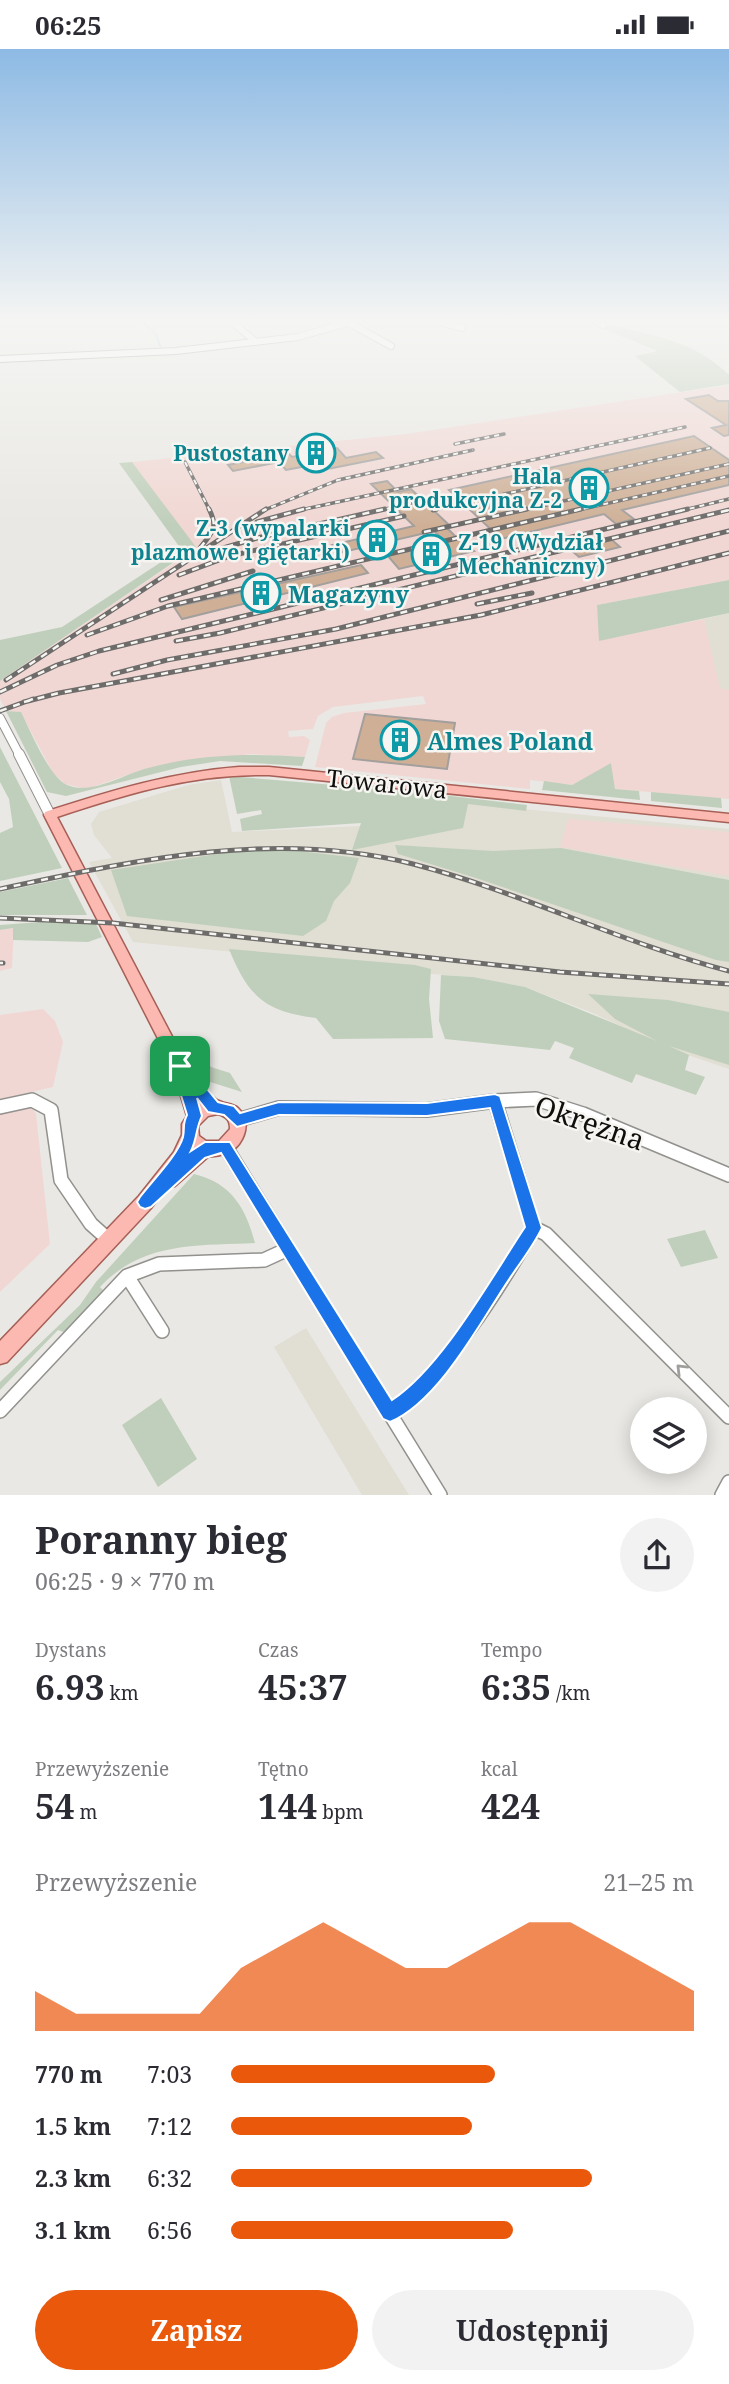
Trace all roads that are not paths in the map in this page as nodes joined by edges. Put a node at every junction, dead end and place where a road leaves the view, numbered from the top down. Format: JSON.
{"nodes":[{"id":1,"x":0,"y":718,"type":"edge"},
{"id":2,"x":50,"y":815,"type":"junction"},
{"id":3,"x":729,"y":818,"type":"edge"},
{"id":4,"x":180,"y":1066,"type":"junction"},
{"id":5,"x":495,"y":1101,"type":"junction"},
{"id":6,"x":0,"y":1107,"type":"edge"},
{"id":7,"x":213,"y":1107,"type":"junction"},
{"id":8,"x":195,"y":1116,"type":"junction"},
{"id":9,"x":237,"y":1120,"type":"junction"},
{"id":10,"x":190,"y":1137,"type":"junction"},
{"id":11,"x":225,"y":1146,"type":"junction"},
{"id":12,"x":205,"y":1149,"type":"junction"},
{"id":13,"x":729,"y":1175,"type":"edge"},
{"id":14,"x":145,"y":1202,"type":"junction"},
{"id":15,"x":534,"y":1228,"type":"junction"},
{"id":16,"x":110,"y":1241,"type":"junction"},
{"id":17,"x":288,"y":1249,"type":"junction"},
{"id":18,"x":127,"y":1276,"type":"junction"},
{"id":19,"x":162,"y":1331,"type":"dead end"},
{"id":20,"x":0,"y":1355,"type":"edge"},
{"id":21,"x":0,"y":1411,"type":"edge"},
{"id":22,"x":390,"y":1413,"type":"junction"},
{"id":23,"x":729,"y":1417,"type":"edge"},
{"id":24,"x":729,"y":1482,"type":"edge"},
{"id":25,"x":440,"y":1495,"type":"edge"},
{"id":26,"x":722,"y":1495,"type":"edge"}],
"edges":[{"from":1,"to":2,"type":"street"},
{"from":2,"to":3,"type":"main road","name":"Towarowa"},
{"from":2,"to":4,"type":"main road"},
{"from":4,"to":7,"type":"main road"},
{"from":4,"to":8,"type":"main road"},
{"from":5,"to":9,"type":"street","name":"Okrężna"},
{"from":5,"to":13,"type":"street","name":"Okrężna"},
{"from":5,"to":15,"type":"street"},
{"from":6,"to":16,"type":"street"},
{"from":7,"to":8,"type":"main road"},
{"from":7,"to":9,"type":"main road"},
{"from":8,"to":10,"type":"main road"},
{"from":9,"to":11,"type":"main road"},
{"from":10,"to":12,"type":"main road"},
{"from":10,"to":14,"type":"main road"},
{"from":11,"to":12,"type":"main road"},
{"from":11,"to":17,"type":"street"},
{"from":12,"to":14,"type":"main road"},
{"from":14,"to":16,"type":"main road"},
{"from":15,"to":22,"type":"street"},
{"from":23,"to":15,"type":"street","one_way":true},
{"from":16,"to":20,"type":"main road"},
{"from":17,"to":18,"type":"street"},
{"from":17,"to":22,"type":"street"},
{"from":18,"to":19,"type":"street"},
{"from":18,"to":21,"type":"street"},
{"from":22,"to":25,"type":"street"},
{"from":24,"to":26,"type":"street"}]}
